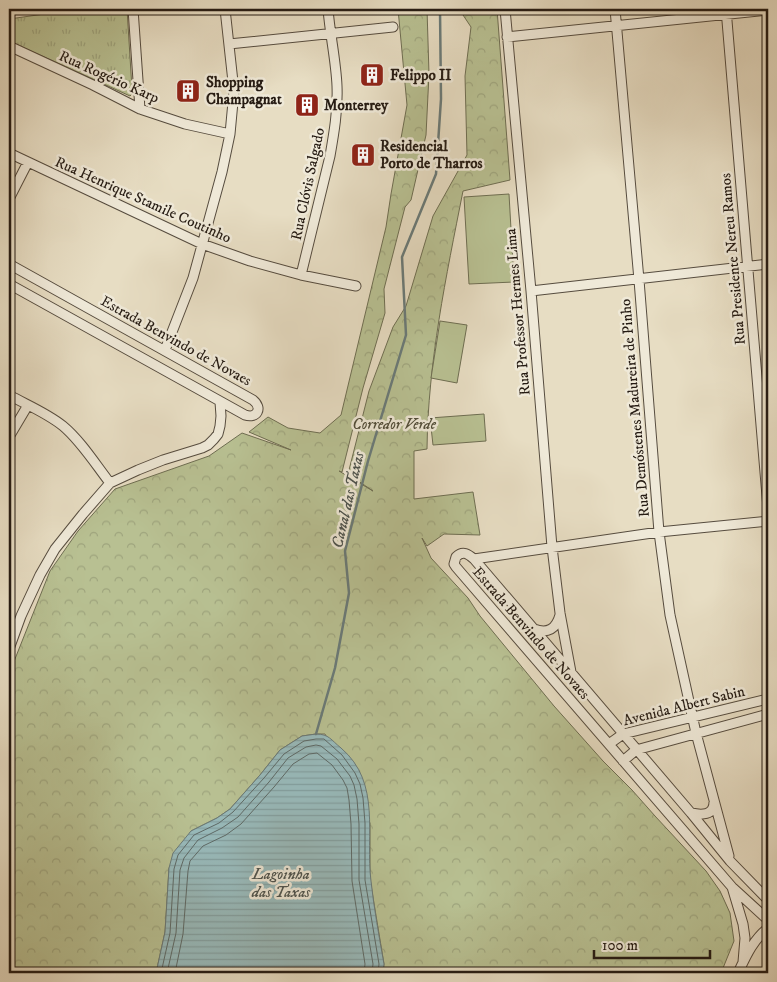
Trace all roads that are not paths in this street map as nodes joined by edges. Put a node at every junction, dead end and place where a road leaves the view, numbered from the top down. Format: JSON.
{"nodes":[{"id":1,"x":132,"y":9,"type":"edge"},
{"id":2,"x":225,"y":9,"type":"edge"},
{"id":3,"x":328,"y":9,"type":"edge"},
{"id":4,"x":505,"y":9,"type":"edge"},
{"id":5,"x":614,"y":9,"type":"edge"},
{"id":6,"x":768,"y":10,"type":"edge"},
{"id":7,"x":726,"y":12,"type":"edge"},
{"id":8,"x":616,"y":26,"type":"junction"},
{"id":9,"x":393,"y":27,"type":"dead end"},
{"id":10,"x":330,"y":33,"type":"junction"},
{"id":11,"x":507,"y":37,"type":"junction"},
{"id":12,"x":229,"y":44,"type":"junction"},
{"id":13,"x":9,"y":46,"type":"edge"},
{"id":14,"x":140,"y":109,"type":"junction"},
{"id":15,"x":230,"y":134,"type":"junction"},
{"id":16,"x":9,"y":153,"type":"edge"},
{"id":17,"x":28,"y":162,"type":"junction"},
{"id":18,"x":9,"y":199,"type":"edge"},
{"id":19,"x":202,"y":244,"type":"junction"},
{"id":20,"x":9,"y":264,"type":"edge"},
{"id":21,"x":768,"y":264,"type":"edge"},
{"id":22,"x":747,"y":266,"type":"junction"},
{"id":23,"x":301,"y":275,"type":"junction"},
{"id":24,"x":639,"y":280,"type":"junction"},
{"id":25,"x":9,"y":284,"type":"edge"},
{"id":26,"x":356,"y":286,"type":"dead end"},
{"id":27,"x":531,"y":292,"type":"junction"},
{"id":28,"x":165,"y":350,"type":"junction"},
{"id":29,"x":9,"y":395,"type":"edge"},
{"id":30,"x":220,"y":402,"type":"junction"},
{"id":31,"x":28,"y":405,"type":"junction"},
{"id":32,"x":9,"y":437,"type":"edge"},
{"id":33,"x":110,"y":483,"type":"junction"},
{"id":34,"x":768,"y":508,"type":"edge"},
{"id":35,"x":768,"y":522,"type":"edge"},
{"id":36,"x":659,"y":532,"type":"junction"},
{"id":37,"x":552,"y":548,"type":"junction"},
{"id":38,"x":474,"y":559,"type":"junction"},
{"id":39,"x":560,"y":613,"type":"junction"},
{"id":40,"x":534,"y":629,"type":"junction"},
{"id":41,"x":9,"y":649,"type":"edge"},
{"id":42,"x":572,"y":674,"type":"junction"},
{"id":43,"x":768,"y":699,"type":"edge"},
{"id":44,"x":768,"y":714,"type":"edge"},
{"id":45,"x":692,"y":718,"type":"junction"},
{"id":46,"x":696,"y":733,"type":"junction"},
{"id":47,"x":623,"y":734,"type":"junction"},
{"id":48,"x":609,"y":744,"type":"junction"},
{"id":49,"x":636,"y":750,"type":"junction"},
{"id":50,"x":623,"y":761,"type":"junction"},
{"id":51,"x":714,"y":799,"type":"junction"},
{"id":52,"x":691,"y":813,"type":"junction"},
{"id":53,"x":730,"y":861,"type":"junction"},
{"id":54,"x":732,"y":886,"type":"junction"},
{"id":55,"x":767,"y":897,"type":"edge"},
{"id":56,"x":768,"y":920,"type":"edge"},
{"id":57,"x":768,"y":928,"type":"edge"},
{"id":58,"x":743,"y":962,"type":"junction"},
{"id":59,"x":738,"y":973,"type":"edge"}],
"edges":[{"from":1,"to":14,"type":"street"},
{"from":2,"to":12,"type":"street"},
{"from":3,"to":10,"type":"street","name":"Rua Clóvis Salgado"},
{"from":4,"to":11,"type":"street","name":"Rua Professor Hermes Lima"},
{"from":5,"to":8,"type":"street","name":"Rua Demóstenes Madureira de Pinho"},
{"from":6,"to":7,"type":"street"},
{"from":7,"to":8,"type":"street"},
{"from":7,"to":22,"type":"street","name":"Rua Presidente Nereu Ramos"},
{"from":8,"to":11,"type":"street"},
{"from":8,"to":24,"type":"street","name":"Rua Demóstenes Madureira de Pinho"},
{"from":9,"to":10,"type":"street"},
{"from":10,"to":12,"type":"street"},
{"from":10,"to":23,"type":"street","name":"Rua Clóvis Salgado"},
{"from":11,"to":27,"type":"street","name":"Rua Professor Hermes Lima"},
{"from":12,"to":15,"type":"street"},
{"from":13,"to":14,"type":"street","name":"Rua Rogério Karp"},
{"from":14,"to":15,"type":"street","name":"Rua Rogério Karp"},
{"from":15,"to":19,"type":"street"},
{"from":16,"to":17,"type":"street","name":"Rua Henrique Stamile Coutinho"},
{"from":17,"to":18,"type":"street"},
{"from":17,"to":19,"type":"street","name":"Rua Henrique Stamile Coutinho"},
{"from":19,"to":23,"type":"street","name":"Rua Henrique Stamile Coutinho"},
{"from":19,"to":28,"type":"street"},
{"from":20,"to":28,"type":"street","name":"Estrada Benvindo de Novaes"},
{"from":21,"to":22,"type":"street"},
{"from":22,"to":24,"type":"street"},
{"from":22,"to":34,"type":"street","name":"Rua Presidente Nereu Ramos"},
{"from":23,"to":26,"type":"street","name":"Rua Henrique Stamile Coutinho"},
{"from":24,"to":27,"type":"street"},
{"from":24,"to":36,"type":"street","name":"Rua Demóstenes Madureira de Pinho"},
{"from":25,"to":30,"type":"street","name":"Estrada Benvindo de Novaes"},
{"from":27,"to":37,"type":"street","name":"Rua Professor Hermes Lima"},
{"from":28,"to":30,"type":"street","name":"Estrada Benvindo de Novaes"},
{"from":29,"to":31,"type":"street"},
{"from":30,"to":33,"type":"street"},
{"from":31,"to":32,"type":"street"},
{"from":31,"to":33,"type":"street"},
{"from":33,"to":41,"type":"street"},
{"from":35,"to":36,"type":"street"},
{"from":36,"to":37,"type":"street"},
{"from":36,"to":45,"type":"street","name":"Rua Demóstenes Madureira de Pinho"},
{"from":37,"to":38,"type":"street"},
{"from":37,"to":39,"type":"street","name":"Rua Professor Hermes Lima"},
{"from":38,"to":40,"type":"street","name":"Estrada Benvindo de Novaes"},
{"from":38,"to":48,"type":"street","name":"Estrada Benvindo de Novaes"},
{"from":39,"to":40,"type":"street"},
{"from":39,"to":42,"type":"street","name":"Rua Professor Hermes Lima"},
{"from":40,"to":42,"type":"street","name":"Estrada Benvindo de Novaes"},
{"from":42,"to":47,"type":"street","name":"Estrada Benvindo de Novaes"},
{"from":43,"to":45,"type":"street","name":"Avenida Albert Sabin"},
{"from":44,"to":46,"type":"street","name":"Avenida Albert Sabin"},
{"from":45,"to":46,"type":"street","name":"Rua Demóstenes Madureira de Pinho"},
{"from":45,"to":47,"type":"street","name":"Avenida Albert Sabin"},
{"from":46,"to":49,"type":"street","name":"Avenida Albert Sabin"},
{"from":46,"to":51,"type":"street","name":"Rua Demóstenes Madureira de Pinho"},
{"from":47,"to":48,"type":"street","name":"Avenida Albert Sabin"},
{"from":47,"to":49,"type":"street","name":"Estrada Benvindo de Novaes"},
{"from":48,"to":50,"type":"street","name":"Estrada Benvindo de Novaes"},
{"from":49,"to":50,"type":"street","name":"Avenida Albert Sabin"},
{"from":49,"to":52,"type":"street","name":"Estrada Benvindo de Novaes"},
{"from":50,"to":54,"type":"street","name":"Estrada Benvindo de Novaes"},
{"from":51,"to":52,"type":"street"},
{"from":51,"to":53,"type":"street","name":"Rua Demóstenes Madureira de Pinho"},
{"from":52,"to":53,"type":"street","name":"Estrada Benvindo de Novaes"},
{"from":53,"to":55,"type":"street","name":"Estrada Benvindo de Novaes"},
{"from":54,"to":56,"type":"street","name":"Estrada Benvindo de Novaes"},
{"from":54,"to":58,"type":"street"},
{"from":57,"to":58,"type":"street"},
{"from":58,"to":59,"type":"street"}]}
